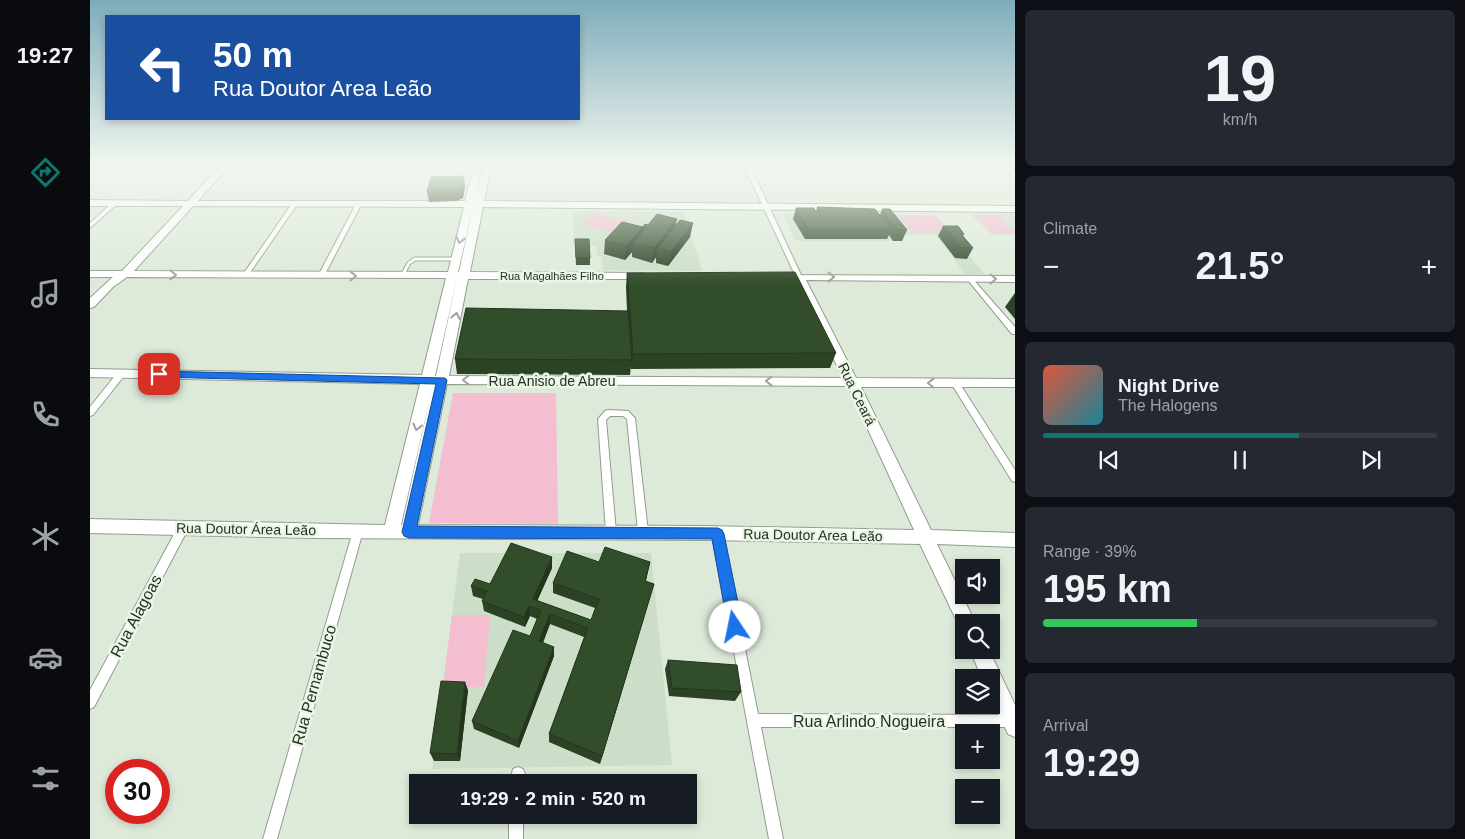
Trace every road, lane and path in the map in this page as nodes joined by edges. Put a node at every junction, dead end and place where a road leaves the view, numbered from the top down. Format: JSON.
{"nodes":[{"id":1,"x":113,"y":205,"type":"edge"},
{"id":2,"x":178,"y":205,"type":"edge"},
{"id":3,"x":189,"y":205,"type":"edge"},
{"id":4,"x":294,"y":205,"type":"edge"},
{"id":5,"x":358,"y":205,"type":"edge"},
{"id":6,"x":468,"y":205,"type":"edge"},
{"id":7,"x":479,"y":205,"type":"edge"},
{"id":8,"x":645,"y":205,"type":"edge"},
{"id":9,"x":766,"y":206,"type":"junction"},
{"id":10,"x":1015,"y":209,"type":"edge"},
{"id":11,"x":90,"y":226,"type":"edge"},
{"id":12,"x":455,"y":259,"type":"junction"},
{"id":13,"x":90,"y":274,"type":"edge"},
{"id":14,"x":112,"y":274,"type":"junction"},
{"id":15,"x":125,"y":274,"type":"junction"},
{"id":16,"x":464,"y":275,"type":"junction"},
{"id":17,"x":246,"y":276,"type":"junction"},
{"id":18,"x":321,"y":276,"type":"junction"},
{"id":19,"x":402,"y":276,"type":"junction"},
{"id":20,"x":452,"y":276,"type":"junction"},
{"id":21,"x":659,"y":276,"type":"edge"},
{"id":22,"x":769,"y":277,"type":"edge"},
{"id":23,"x":799,"y":277,"type":"junction"},
{"id":24,"x":969,"y":278,"type":"junction"},
{"id":25,"x":1015,"y":279,"type":"edge"},
{"id":26,"x":109,"y":285,"type":"junction"},
{"id":27,"x":90,"y":305,"type":"edge"},
{"id":28,"x":1015,"y":332,"type":"edge"},
{"id":29,"x":90,"y":373,"type":"edge"},
{"id":30,"x":120,"y":374,"type":"junction"},
{"id":31,"x":435,"y":380,"type":"junction"},
{"id":32,"x":852,"y":382,"type":"junction"},
{"id":33,"x":955,"y":383,"type":"junction"},
{"id":34,"x":1015,"y":383,"type":"edge"},
{"id":35,"x":90,"y":413,"type":"edge"},
{"id":36,"x":1015,"y":478,"type":"edge"},
{"id":37,"x":90,"y":526,"type":"edge"},
{"id":38,"x":183,"y":528,"type":"junction"},
{"id":39,"x":358,"y":531,"type":"junction"},
{"id":40,"x":400,"y":532,"type":"junction"},
{"id":41,"x":611,"y":532,"type":"junction"},
{"id":42,"x":643,"y":532,"type":"junction"},
{"id":43,"x":718,"y":534,"type":"junction"},
{"id":44,"x":926,"y":536,"type":"junction"},
{"id":45,"x":1015,"y":540,"type":"edge"},
{"id":46,"x":962,"y":614,"type":"edge"},
{"id":47,"x":983,"y":659,"type":"edge"},
{"id":48,"x":90,"y":703,"type":"edge"},
{"id":49,"x":753,"y":720,"type":"junction"},
{"id":50,"x":1014,"y":723,"type":"edge"},
{"id":51,"x":516,"y":824,"type":"edge"},
{"id":52,"x":270,"y":839,"type":"edge"},
{"id":53,"x":516,"y":839,"type":"edge"},
{"id":54,"x":776,"y":839,"type":"edge"}],
"edges":[{"from":1,"to":11,"type":"street"},
{"from":2,"to":14,"type":"main road"},
{"from":3,"to":15,"type":"main road"},
{"from":4,"to":17,"type":"street"},
{"from":5,"to":18,"type":"street"},
{"from":6,"to":12,"type":"main road","one_way":true},
{"from":7,"to":16,"type":"main road"},
{"from":8,"to":9,"type":"main road"},
{"from":9,"to":10,"type":"main road"},
{"from":9,"to":23,"type":"street","name":"Rua Ceará"},
{"from":12,"to":19,"type":"lane"},
{"from":12,"to":20,"type":"main road"},
{"from":13,"to":14,"type":"main road","name":"Rua Magalhães Filho"},
{"from":14,"to":15,"type":"main road","name":"Rua Magalhães Filho"},
{"from":14,"to":26,"type":"main road"},
{"from":15,"to":17,"type":"main road","name":"Rua Magalhães Filho","one_way":true},
{"from":15,"to":26,"type":"main road"},
{"from":16,"to":20,"type":"main road","name":"Rua Magalhães Filho"},
{"from":16,"to":21,"type":"main road","name":"Rua Magalhães Filho"},
{"from":31,"to":16,"type":"main road","one_way":true},
{"from":17,"to":18,"type":"main road","name":"Rua Magalhães Filho"},
{"from":18,"to":19,"type":"main road","name":"Rua Magalhães Filho","one_way":true},
{"from":19,"to":20,"type":"main road","name":"Rua Magalhães Filho"},
{"from":20,"to":31,"type":"main road"},
{"from":22,"to":23,"type":"main road"},
{"from":23,"to":24,"type":"main road","one_way":true},
{"from":23,"to":32,"type":"main road","name":"Rua Ceará"},
{"from":24,"to":25,"type":"main road","one_way":true},
{"from":24,"to":28,"type":"street"},
{"from":26,"to":27,"type":"street"},
{"from":29,"to":30,"type":"main road","name":"Rua Anisio de Abreu"},
{"from":30,"to":31,"type":"main road","name":"Rua Anisio de Abreu"},
{"from":30,"to":35,"type":"street"},
{"from":32,"to":31,"type":"main road","name":"Rua Anisio de Abreu","one_way":true},
{"from":31,"to":40,"type":"main road"},
{"from":33,"to":32,"type":"main road","name":"Rua Anisio de Abreu","one_way":true},
{"from":32,"to":44,"type":"main road","name":"Rua Ceará"},
{"from":33,"to":34,"type":"main road","name":"Rua Anisio de Abreu"},
{"from":33,"to":36,"type":"street"},
{"from":37,"to":38,"type":"main road","name":"Rua Doutor Área Leão"},
{"from":38,"to":39,"type":"main road","name":"Rua Doutor Área Leão"},
{"from":38,"to":48,"type":"street","name":"Rua Alagoas"},
{"from":39,"to":40,"type":"main road","name":"Rua Doutor Área Leão"},
{"from":39,"to":52,"type":"street","name":"Rua Pernambuco"},
{"from":40,"to":41,"type":"main road","name":"Rua Doutor Area Leão"},
{"from":41,"to":42,"type":"main road","name":"Rua Doutor Area Leão"},
{"from":41,"to":42,"type":"street"},
{"from":42,"to":43,"type":"main road","name":"Rua Doutor Area Leão"},
{"from":43,"to":44,"type":"main road","name":"Rua Doutor Area Leão"},
{"from":43,"to":49,"type":"street"},
{"from":44,"to":45,"type":"main road","name":"Rua Doutor Area Leão"},
{"from":44,"to":46,"type":"main road","name":"Rua Ceará"},
{"from":47,"to":50,"type":"main road"},
{"from":49,"to":50,"type":"street","name":"Rua Arlindo Nogueira"},
{"from":49,"to":54,"type":"street"},
{"from":51,"to":53,"type":"street"}]}
